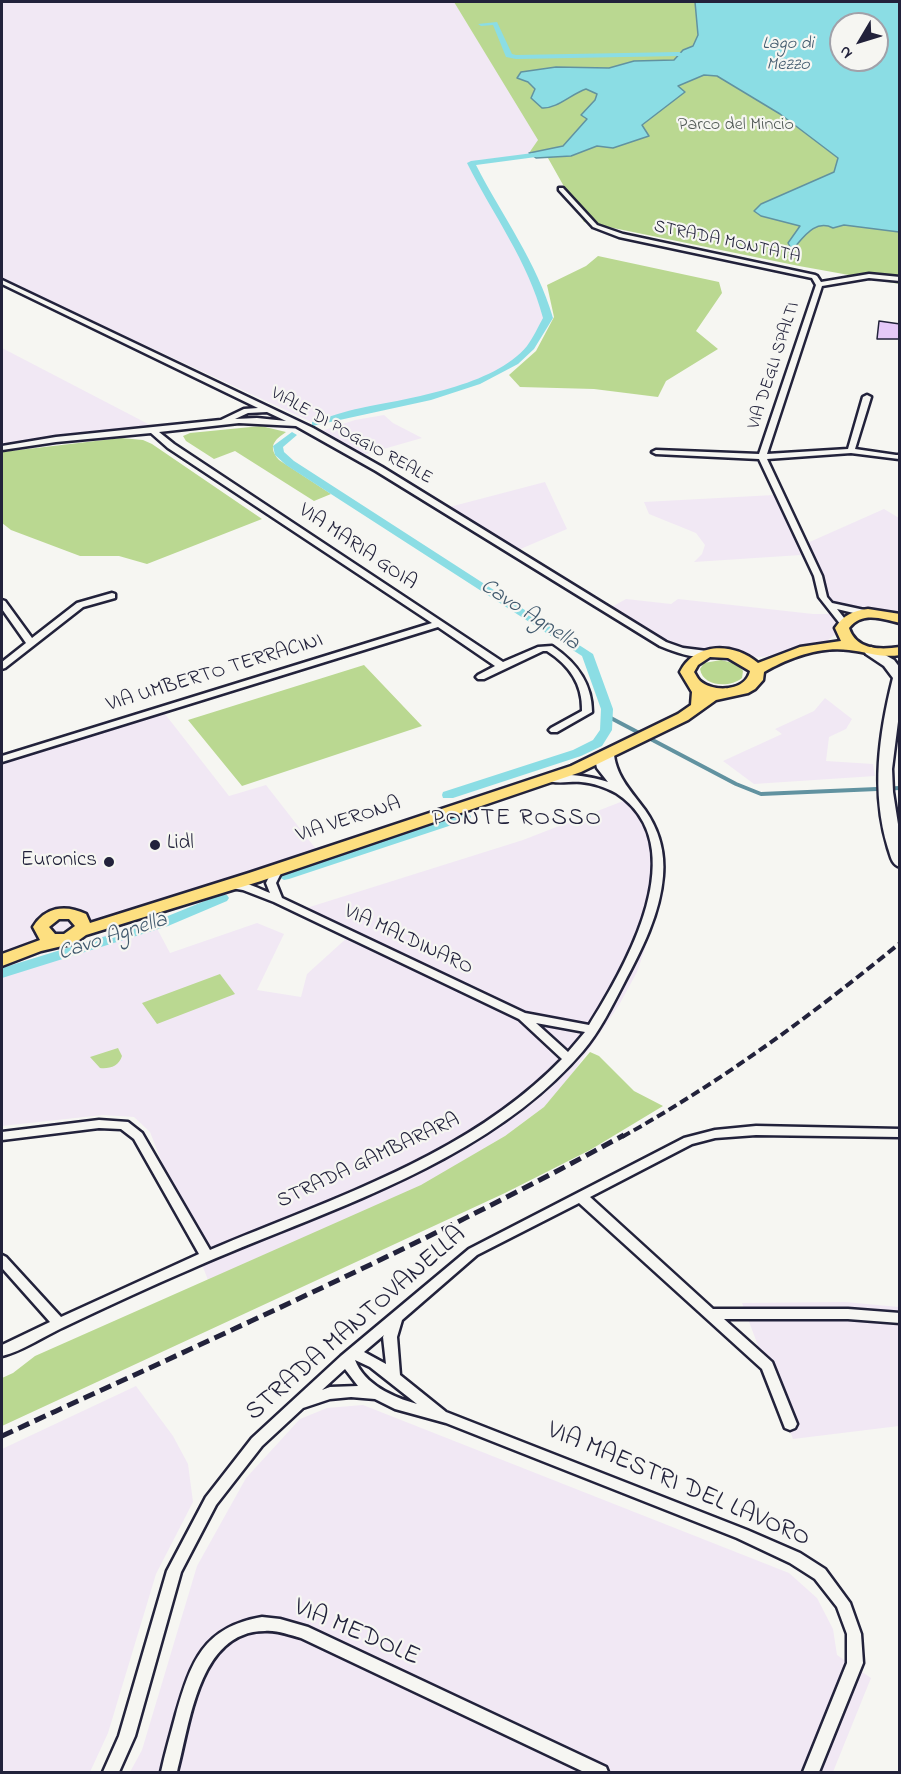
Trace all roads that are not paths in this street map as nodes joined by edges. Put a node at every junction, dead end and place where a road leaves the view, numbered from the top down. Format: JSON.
{"nodes":[{"id":1,"x":561,"y":189,"type":"dead end"},
{"id":2,"x":900,"y":279,"type":"edge"},
{"id":3,"x":2,"y":282,"type":"edge"},
{"id":4,"x":819,"y":285,"type":"junction"},
{"id":5,"x":243,"y":396,"type":"junction"},
{"id":6,"x":867,"y":397,"type":"dead end"},
{"id":7,"x":271,"y":410,"type":"junction"},
{"id":8,"x":242,"y":413,"type":"junction"},
{"id":9,"x":252,"y":421,"type":"junction"},
{"id":10,"x":212,"y":424,"type":"junction"},
{"id":11,"x":179,"y":428,"type":"junction"},
{"id":12,"x":152,"y":430,"type":"junction"},
{"id":13,"x":310,"y":430,"type":"junction"},
{"id":14,"x":171,"y":446,"type":"junction"},
{"id":15,"x":2,"y":448,"type":"edge"},
{"id":16,"x":851,"y":451,"type":"junction"},
{"id":17,"x":656,"y":452,"type":"dead end"},
{"id":18,"x":762,"y":457,"type":"junction"},
{"id":19,"x":896,"y":457,"type":"dead end"},
{"id":20,"x":112,"y":596,"type":"dead end"},
{"id":21,"x":2,"y":603,"type":"edge"},
{"id":22,"x":831,"y":605,"type":"junction"},
{"id":23,"x":866,"y":613,"type":"junction"},
{"id":24,"x":896,"y":616,"type":"edge"},
{"id":25,"x":440,"y":624,"type":"junction"},
{"id":26,"x":844,"y":628,"type":"junction"},
{"id":27,"x":31,"y":643,"type":"junction"},
{"id":28,"x":826,"y":646,"type":"junction"},
{"id":29,"x":856,"y":646,"type":"junction"},
{"id":30,"x":671,"y":648,"type":"junction"},
{"id":31,"x":871,"y":651,"type":"junction"},
{"id":32,"x":900,"y":651,"type":"edge"},
{"id":33,"x":707,"y":654,"type":"junction"},
{"id":34,"x":745,"y":659,"type":"junction"},
{"id":35,"x":778,"y":659,"type":"junction"},
{"id":36,"x":2,"y":666,"type":"edge"},
{"id":37,"x":502,"y":666,"type":"junction"},
{"id":38,"x":688,"y":667,"type":"junction"},
{"id":39,"x":757,"y":670,"type":"junction"},
{"id":40,"x":481,"y":676,"type":"dead end"},
{"id":41,"x":899,"y":676,"type":"edge"},
{"id":42,"x":695,"y":684,"type":"junction"},
{"id":43,"x":724,"y":692,"type":"junction"},
{"id":44,"x":698,"y":707,"type":"junction"},
{"id":45,"x":554,"y":730,"type":"dead end"},
{"id":46,"x":605,"y":757,"type":"junction"},
{"id":47,"x":2,"y":759,"type":"edge"},
{"id":48,"x":547,"y":780,"type":"junction"},
{"id":49,"x":624,"y":794,"type":"junction"},
{"id":50,"x":900,"y":862,"type":"edge"},
{"id":51,"x":278,"y":869,"type":"junction"},
{"id":52,"x":229,"y":885,"type":"junction"},
{"id":53,"x":278,"y":900,"type":"junction"},
{"id":54,"x":80,"y":924,"type":"junction"},
{"id":55,"x":41,"y":927,"type":"junction"},
{"id":56,"x":57,"y":940,"type":"junction"},
{"id":57,"x":2,"y":959,"type":"edge"},
{"id":58,"x":522,"y":1016,"type":"junction"},
{"id":59,"x":591,"y":1029,"type":"junction"},
{"id":60,"x":569,"y":1059,"type":"junction"},
{"id":61,"x":900,"y":1133,"type":"edge"},
{"id":62,"x":2,"y":1136,"type":"edge"},
{"id":63,"x":580,"y":1196,"type":"junction"},
{"id":64,"x":207,"y":1256,"type":"junction"},
{"id":65,"x":2,"y":1260,"type":"edge"},
{"id":66,"x":708,"y":1314,"type":"junction"},
{"id":67,"x":397,"y":1316,"type":"junction"},
{"id":68,"x":900,"y":1318,"type":"edge"},
{"id":69,"x":59,"y":1323,"type":"junction"},
{"id":70,"x":2,"y":1350,"type":"edge"},
{"id":71,"x":350,"y":1357,"type":"junction"},
{"id":72,"x":394,"y":1377,"type":"junction"},
{"id":73,"x":377,"y":1394,"type":"junction"},
{"id":74,"x":295,"y":1405,"type":"junction"},
{"id":75,"x":448,"y":1418,"type":"junction"},
{"id":76,"x":790,"y":1424,"type":"dead end"},
{"id":77,"x":111,"y":1773,"type":"edge"},
{"id":78,"x":169,"y":1773,"type":"edge"},
{"id":79,"x":600,"y":1773,"type":"edge"},
{"id":80,"x":811,"y":1773,"type":"edge"}],
"edges":[{"from":1,"to":4,"type":"street","name":"STRADA MONTATA"},
{"from":2,"to":4,"type":"street","name":"STRADA MONTATA"},
{"from":3,"to":5,"type":"street","name":"VIALE DI POGGIO REALE"},
{"from":4,"to":18,"type":"street","name":"VIA DEGLI SPALTI"},
{"from":5,"to":7,"type":"street","name":"VIALE DI POGGIO REALE"},
{"from":5,"to":8,"type":"street"},
{"from":6,"to":16,"type":"street"},
{"from":7,"to":8,"type":"street"},
{"from":7,"to":9,"type":"street"},
{"from":7,"to":13,"type":"street","name":"VIALE DI POGGIO REALE"},
{"from":8,"to":10,"type":"street"},
{"from":9,"to":10,"type":"street"},
{"from":9,"to":13,"type":"street"},
{"from":10,"to":11,"type":"street"},
{"from":11,"to":12,"type":"street"},
{"from":11,"to":14,"type":"street"},
{"from":12,"to":14,"type":"street","name":"VIA MARIA GOIA"},
{"from":12,"to":15,"type":"street"},
{"from":13,"to":30,"type":"street","name":"VIALE DI POGGIO REALE"},
{"from":14,"to":25,"type":"street","name":"VIA MARIA GOIA"},
{"from":16,"to":18,"type":"street"},
{"from":16,"to":19,"type":"street"},
{"from":17,"to":18,"type":"street","name":"VIA DEGLI SPALTI"},
{"from":18,"to":22,"type":"street","name":"VIA DEGLI SPALTI"},
{"from":20,"to":27,"type":"street"},
{"from":21,"to":27,"type":"street"},
{"from":22,"to":23,"type":"street"},
{"from":22,"to":26,"type":"street","name":"VIA DEGLI SPALTI"},
{"from":23,"to":24,"type":"main road"},
{"from":23,"to":26,"type":"main road"},
{"from":25,"to":37,"type":"street","name":"VIA MARIA GOIA"},
{"from":25,"to":47,"type":"street","name":"VIA UMBERTO TERRACINI"},
{"from":26,"to":28,"type":"main road"},
{"from":26,"to":29,"type":"main road"},
{"from":27,"to":36,"type":"street"},
{"from":28,"to":29,"type":"main road"},
{"from":28,"to":35,"type":"main road"},
{"from":29,"to":31,"type":"main road"},
{"from":30,"to":33,"type":"street","name":"VIALE DI POGGIO REALE"},
{"from":30,"to":38,"type":"street","name":"VIALE DI POGGIO REALE"},
{"from":31,"to":32,"type":"main road"},
{"from":31,"to":41,"type":"main road"},
{"from":33,"to":34,"type":"main road"},
{"from":33,"to":38,"type":"main road"},
{"from":34,"to":35,"type":"main road"},
{"from":34,"to":39,"type":"main road"},
{"from":35,"to":39,"type":"main road"},
{"from":37,"to":40,"type":"street"},
{"from":37,"to":45,"type":"street"},
{"from":38,"to":42,"type":"main road"},
{"from":39,"to":43,"type":"main road"},
{"from":41,"to":50,"type":"main road"},
{"from":42,"to":43,"type":"main road"},
{"from":42,"to":44,"type":"main road"},
{"from":43,"to":44,"type":"main road","name":"VIA VERONA"},
{"from":44,"to":46,"type":"main road","name":"VIA VERONA"},
{"from":46,"to":48,"type":"main road","name":"VIA VERONA"},
{"from":46,"to":49,"type":"street","name":"STRADA GAMBARARA"},
{"from":48,"to":49,"type":"street"},
{"from":48,"to":51,"type":"main road","name":"VIA VERONA"},
{"from":49,"to":59,"type":"street","name":"STRADA GAMBARARA"},
{"from":51,"to":52,"type":"main road","name":"VIA VERONA"},
{"from":51,"to":53,"type":"street"},
{"from":52,"to":53,"type":"street","name":"VIA MALDINARO"},
{"from":52,"to":54,"type":"main road","name":"VIA VERONA"},
{"from":53,"to":58,"type":"street","name":"VIA MALDINARO"},
{"from":54,"to":55,"type":"main road","name":"VIA VERONA"},
{"from":54,"to":56,"type":"main road","name":"VIA VERONA"},
{"from":55,"to":56,"type":"main road"},
{"from":55,"to":57,"type":"main road","name":"VIA VERONA"},
{"from":56,"to":57,"type":"main road","name":"VIA VERONA"},
{"from":58,"to":59,"type":"street","name":"VIA MALDINARO"},
{"from":58,"to":60,"type":"street","name":"VIA MALDINARO"},
{"from":59,"to":60,"type":"street","name":"STRADA GAMBARARA"},
{"from":60,"to":64,"type":"street","name":"STRADA GAMBARARA"},
{"from":61,"to":63,"type":"street","name":"STRADA MANTOVANELLA"},
{"from":62,"to":64,"type":"street"},
{"from":63,"to":66,"type":"street"},
{"from":63,"to":67,"type":"street","name":"STRADA MANTOVANELLA"},
{"from":64,"to":69,"type":"street","name":"STRADA GAMBARARA"},
{"from":65,"to":69,"type":"street"},
{"from":66,"to":68,"type":"street"},
{"from":66,"to":76,"type":"street"},
{"from":67,"to":71,"type":"street","name":"STRADA MANTOVANELLA"},
{"from":67,"to":72,"type":"street"},
{"from":69,"to":70,"type":"street","name":"STRADA GAMBARARA"},
{"from":71,"to":72,"type":"street"},
{"from":71,"to":73,"type":"street"},
{"from":71,"to":74,"type":"street","name":"STRADA MANTOVANELLA"},
{"from":72,"to":75,"type":"street"},
{"from":73,"to":74,"type":"street"},
{"from":73,"to":75,"type":"street"},
{"from":74,"to":77,"type":"street","name":"STRADA MANTOVANELLA"},
{"from":75,"to":80,"type":"street","name":"VIA MAESTRI DEL LAVORO"},
{"from":78,"to":79,"type":"street","name":"VIA MEDOLE"}]}
